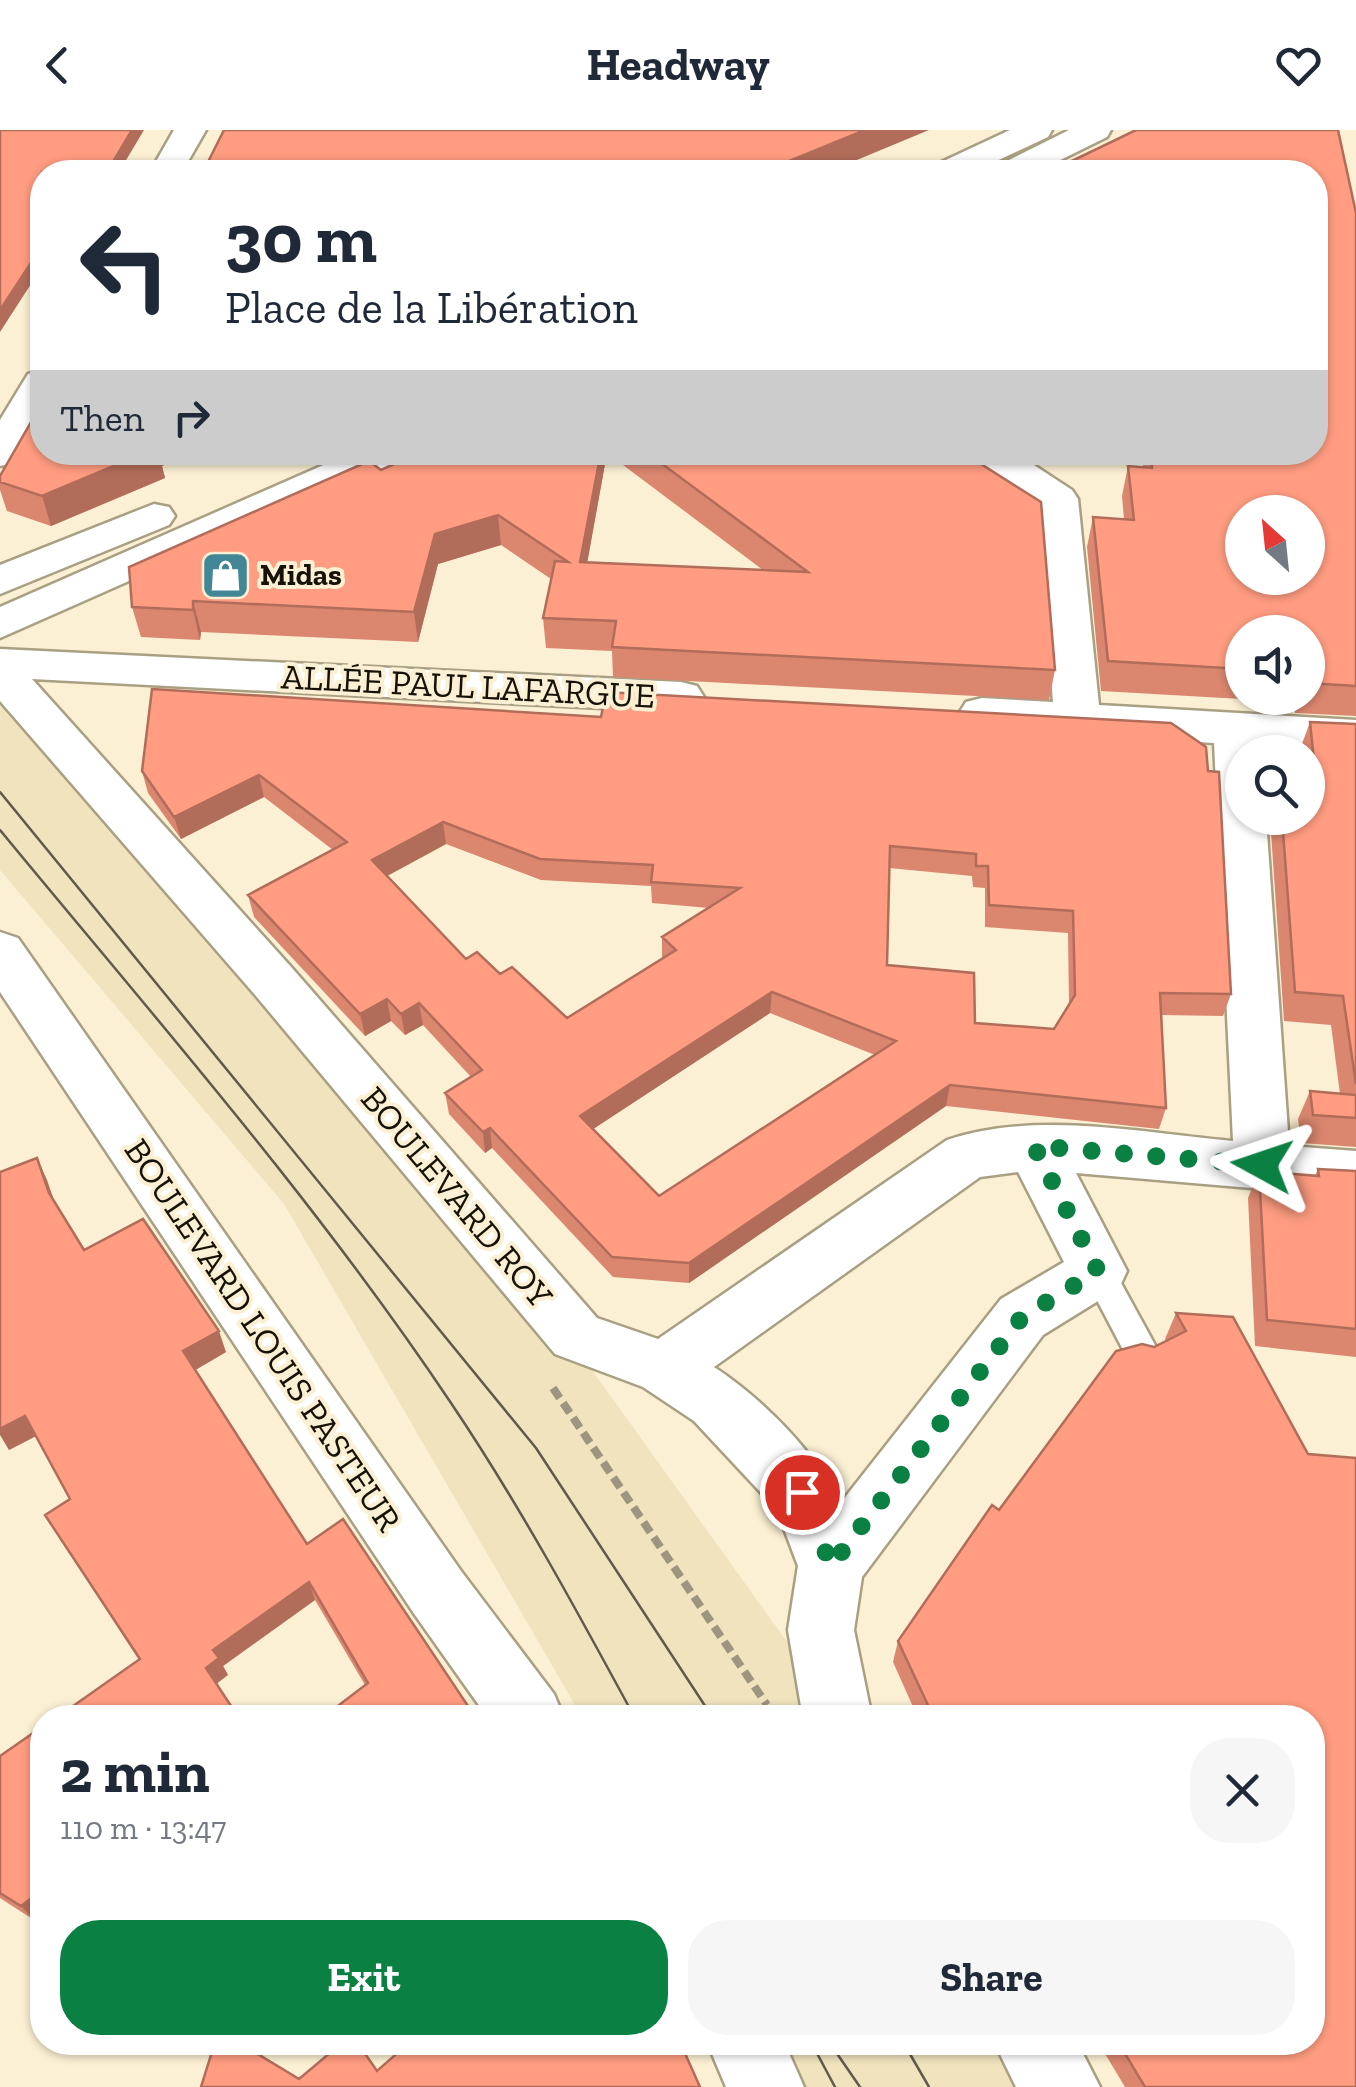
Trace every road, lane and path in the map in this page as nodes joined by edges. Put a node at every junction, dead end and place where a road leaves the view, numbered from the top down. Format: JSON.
{"nodes":[{"id":1,"x":190,"y":130,"type":"edge"},
{"id":2,"x":1036,"y":130,"type":"edge"},
{"id":3,"x":1095,"y":130,"type":"edge"},
{"id":4,"x":173,"y":160,"type":"edge"},
{"id":5,"x":972,"y":160,"type":"edge"},
{"id":6,"x":1035,"y":160,"type":"edge"},
{"id":7,"x":30,"y":403,"type":"edge"},
{"id":8,"x":0,"y":454,"type":"edge"},
{"id":9,"x":277,"y":465,"type":"edge"},
{"id":10,"x":355,"y":465,"type":"edge"},
{"id":11,"x":1006,"y":465,"type":"edge"},
{"id":12,"x":5,"y":604,"type":"edge"},
{"id":13,"x":0,"y":663,"type":"edge"},
{"id":14,"x":0,"y":672,"type":"edge"},
{"id":15,"x":714,"y":699,"type":"edge"},
{"id":16,"x":933,"y":710,"type":"edge"},
{"id":17,"x":1077,"y":718,"type":"junction"},
{"id":18,"x":1236,"y":728,"type":"junction"},
{"id":19,"x":1356,"y":736,"type":"edge"},
{"id":20,"x":0,"y":951,"type":"edge"},
{"id":21,"x":1034,"y":1146,"type":"junction"},
{"id":22,"x":1262,"y":1165,"type":"junction"},
{"id":23,"x":1356,"y":1174,"type":"edge"},
{"id":24,"x":1098,"y":1271,"type":"junction"},
{"id":25,"x":1143,"y":1355,"type":"edge"},
{"id":26,"x":665,"y":1368,"type":"junction"},
{"id":27,"x":831,"y":1566,"type":"junction"},
{"id":28,"x":520,"y":1705,"type":"edge"},
{"id":29,"x":835,"y":1705,"type":"edge"},
{"id":30,"x":751,"y":2055,"type":"edge"},
{"id":31,"x":1040,"y":2055,"type":"edge"},
{"id":32,"x":765,"y":2087,"type":"edge"},
{"id":33,"x":1061,"y":2087,"type":"edge"}],
"edges":[{"from":1,"to":4,"type":"street"},
{"from":2,"to":5,"type":"street"},
{"from":3,"to":6,"type":"street"},
{"from":7,"to":8,"type":"street"},
{"from":9,"to":12,"type":"street"},
{"from":10,"to":12,"type":"street"},
{"from":11,"to":17,"type":"street"},
{"from":13,"to":15,"type":"street","name":"ALLÉE PAUL LAFARGUE"},
{"from":14,"to":26,"type":"street","name":"BOULEVARD ROY"},
{"from":16,"to":17,"type":"street"},
{"from":17,"to":18,"type":"street"},
{"from":18,"to":19,"type":"street"},
{"from":18,"to":22,"type":"street"},
{"from":20,"to":28,"type":"street","name":"BOULEVARD LOUIS PASTEUR"},
{"from":21,"to":22,"type":"street"},
{"from":21,"to":24,"type":"street"},
{"from":21,"to":26,"type":"street"},
{"from":22,"to":23,"type":"street"},
{"from":24,"to":25,"type":"lane"},
{"from":24,"to":27,"type":"street"},
{"from":26,"to":27,"type":"street","name":"BOULEVARD ROY"},
{"from":27,"to":29,"type":"street"},
{"from":30,"to":32,"type":"street"},
{"from":31,"to":33,"type":"street"}]}
